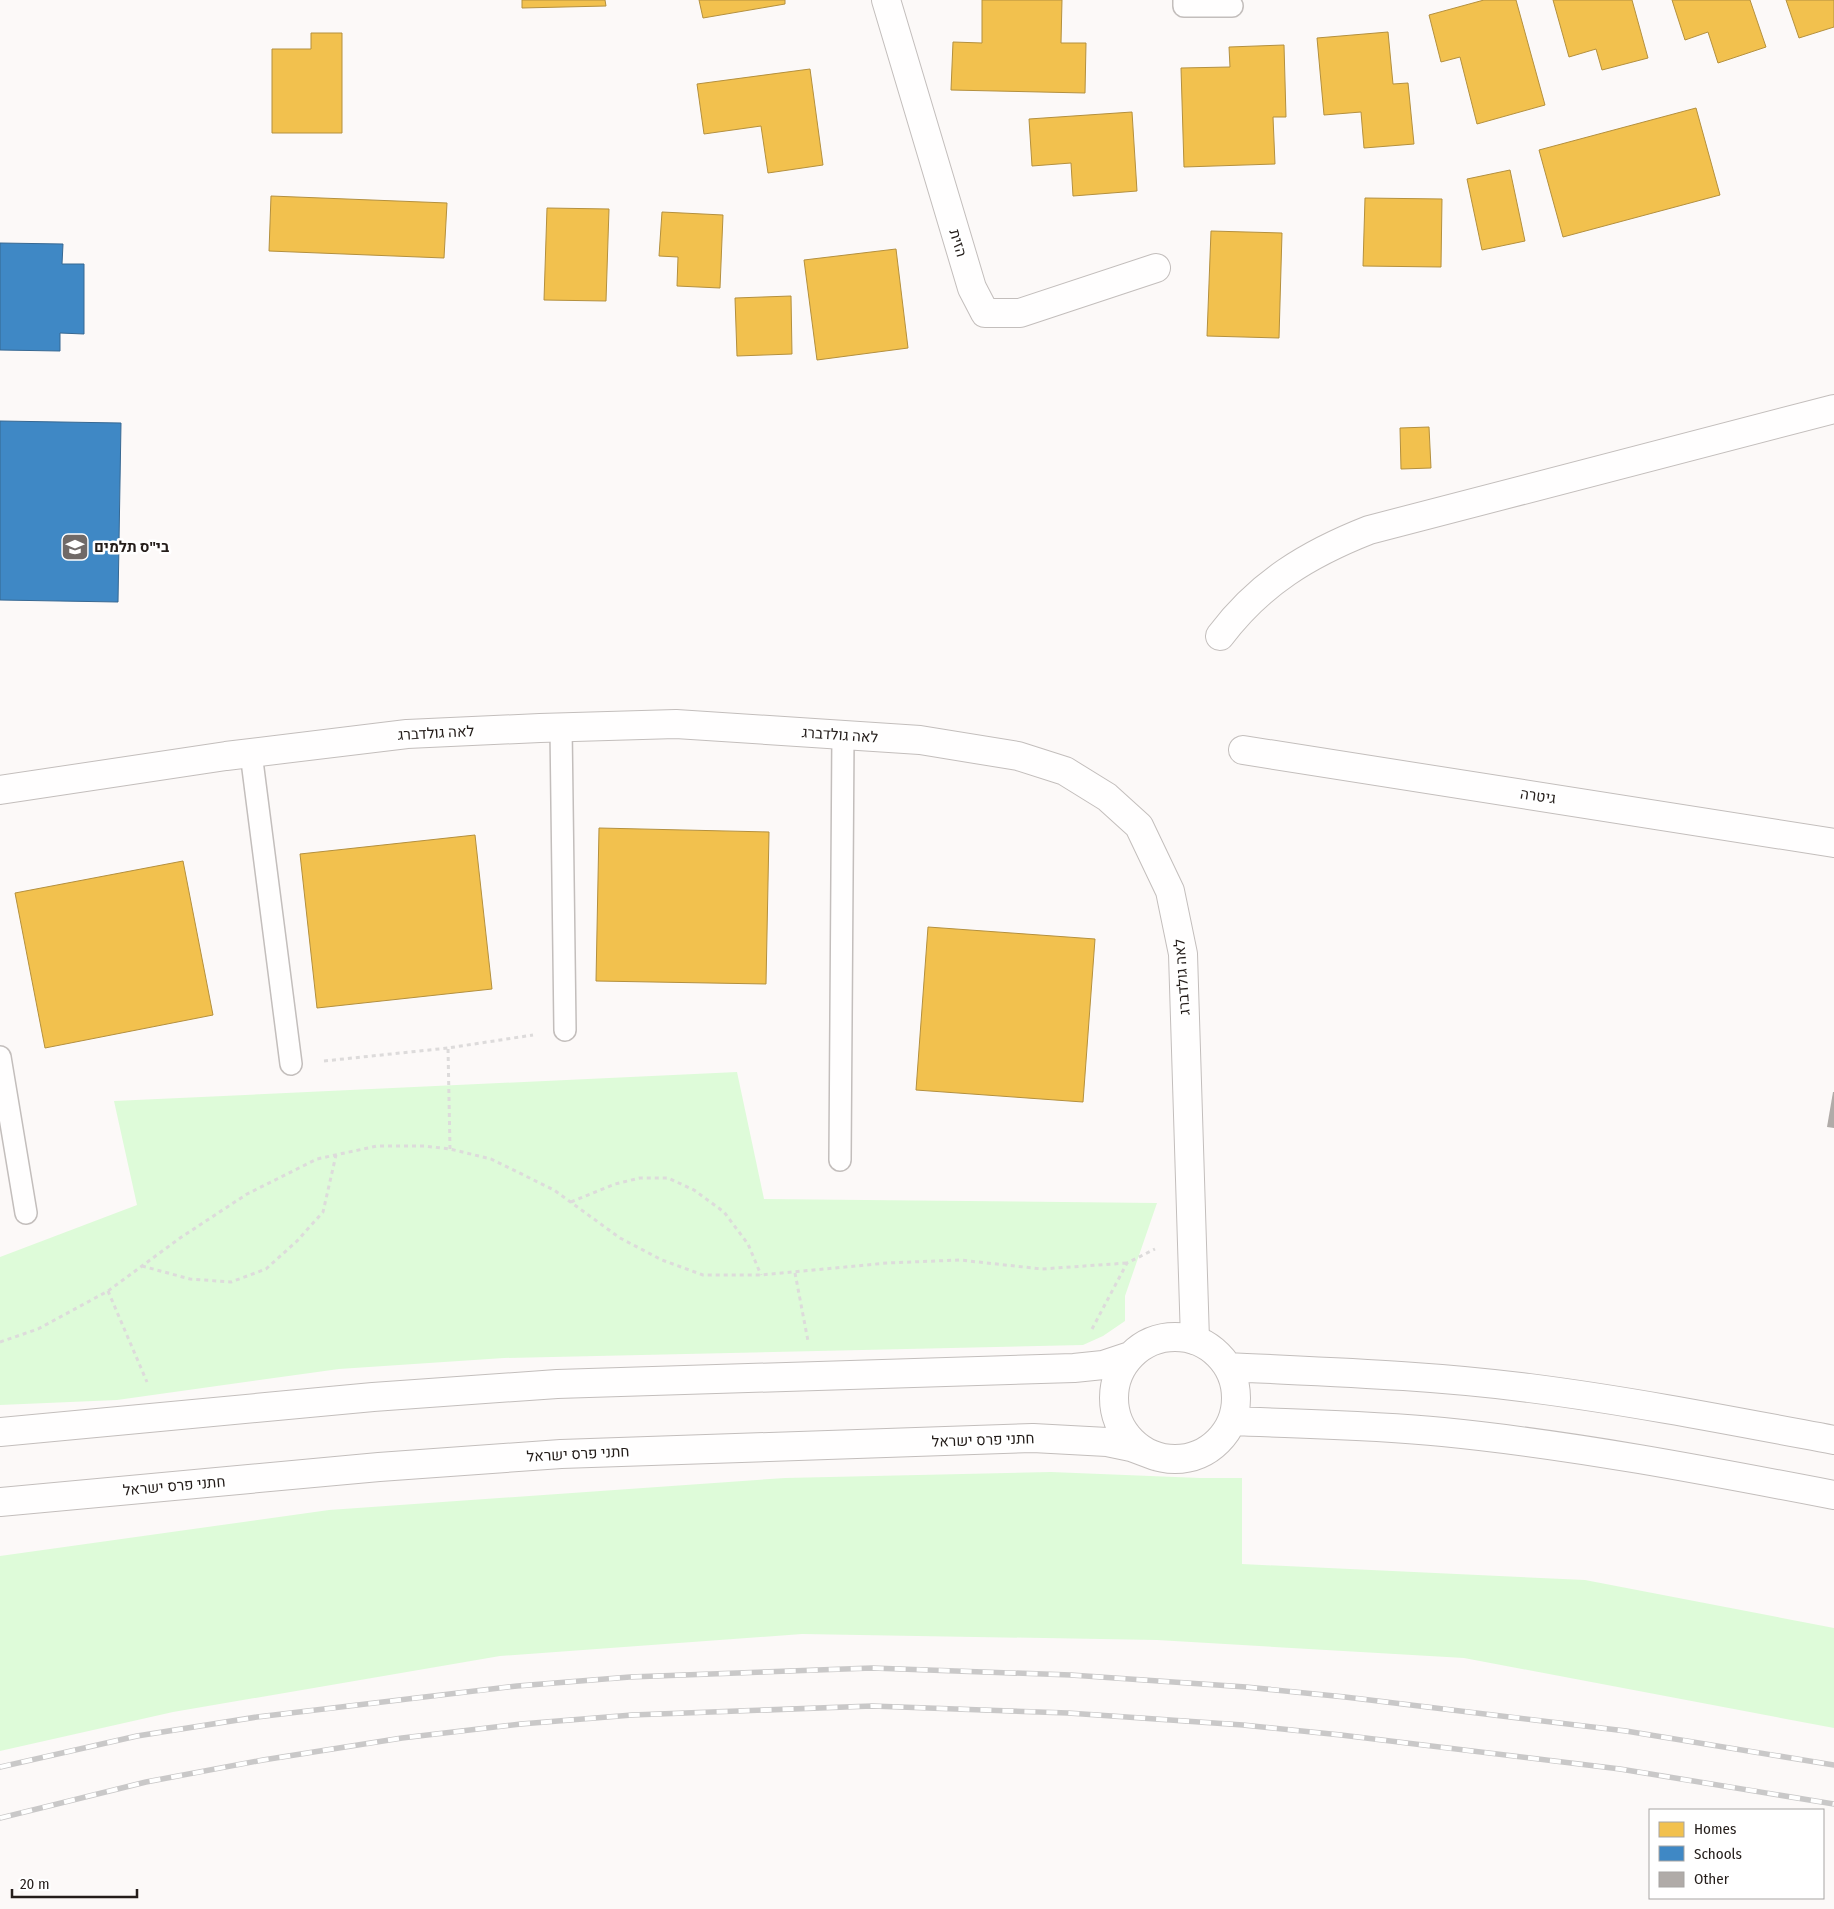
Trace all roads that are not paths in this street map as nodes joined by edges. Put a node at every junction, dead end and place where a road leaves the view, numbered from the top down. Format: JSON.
{"nodes":[{"id":1,"x":886,"y":0,"type":"edge"},
{"id":2,"x":1184,"y":0,"type":"edge"},
{"id":3,"x":1232,"y":6,"type":"dead end"},
{"id":4,"x":1156,"y":268,"type":"dead end"},
{"id":5,"x":1834,"y":409,"type":"edge"},
{"id":6,"x":1220,"y":636,"type":"dead end"},
{"id":7,"x":561,"y":727,"type":"junction"},
{"id":8,"x":843,"y":736,"type":"junction"},
{"id":9,"x":1243,"y":750,"type":"dead end"},
{"id":10,"x":251,"y":753,"type":"junction"},
{"id":11,"x":0,"y":790,"type":"edge"},
{"id":12,"x":1834,"y":843,"type":"edge"},
{"id":13,"x":565,"y":1030,"type":"road end"},
{"id":14,"x":0,"y":1057,"type":"edge"},
{"id":15,"x":291,"y":1064,"type":"road end"},
{"id":16,"x":840,"y":1160,"type":"dead end"},
{"id":17,"x":26,"y":1213,"type":"dead end"},
{"id":18,"x":1196,"y":1340,"type":"junction"},
{"id":19,"x":1130,"y":1356,"type":"junction"},
{"id":20,"x":1228,"y":1367,"type":"junction"},
{"id":21,"x":1232,"y":1421,"type":"junction"},
{"id":22,"x":0,"y":1432,"type":"edge"},
{"id":23,"x":1834,"y":1440,"type":"edge"},
{"id":24,"x":1155,"y":1456,"type":"junction"},
{"id":25,"x":1834,"y":1494,"type":"edge"},
{"id":26,"x":0,"y":1502,"type":"edge"}],
"edges":[{"from":1,"to":4,"type":"main road","name":"הזית"},
{"from":2,"to":3,"type":"lane"},
{"from":5,"to":6,"type":"main road"},
{"from":7,"to":8,"type":"main road","name":"לאה גולדברג"},
{"from":7,"to":10,"type":"main road","name":"לאה גולדברג"},
{"from":7,"to":13,"type":"lane"},
{"from":8,"to":16,"type":"lane"},
{"from":8,"to":18,"type":"main road","name":"לאה גולדברג"},
{"from":9,"to":12,"type":"main road","name":"גיטרה"},
{"from":10,"to":11,"type":"main road","name":"לאה גולדברג"},
{"from":10,"to":15,"type":"lane"},
{"from":14,"to":17,"type":"lane"},
{"from":18,"to":19,"type":"main road"},
{"from":18,"to":20,"type":"main road"},
{"from":19,"to":22,"type":"main road"},
{"from":19,"to":24,"type":"main road"},
{"from":20,"to":21,"type":"main road"},
{"from":20,"to":23,"type":"main road"},
{"from":21,"to":24,"type":"main road"},
{"from":21,"to":25,"type":"main road"},
{"from":24,"to":26,"type":"main road","name":"חתני פרס ישראל"}]}
